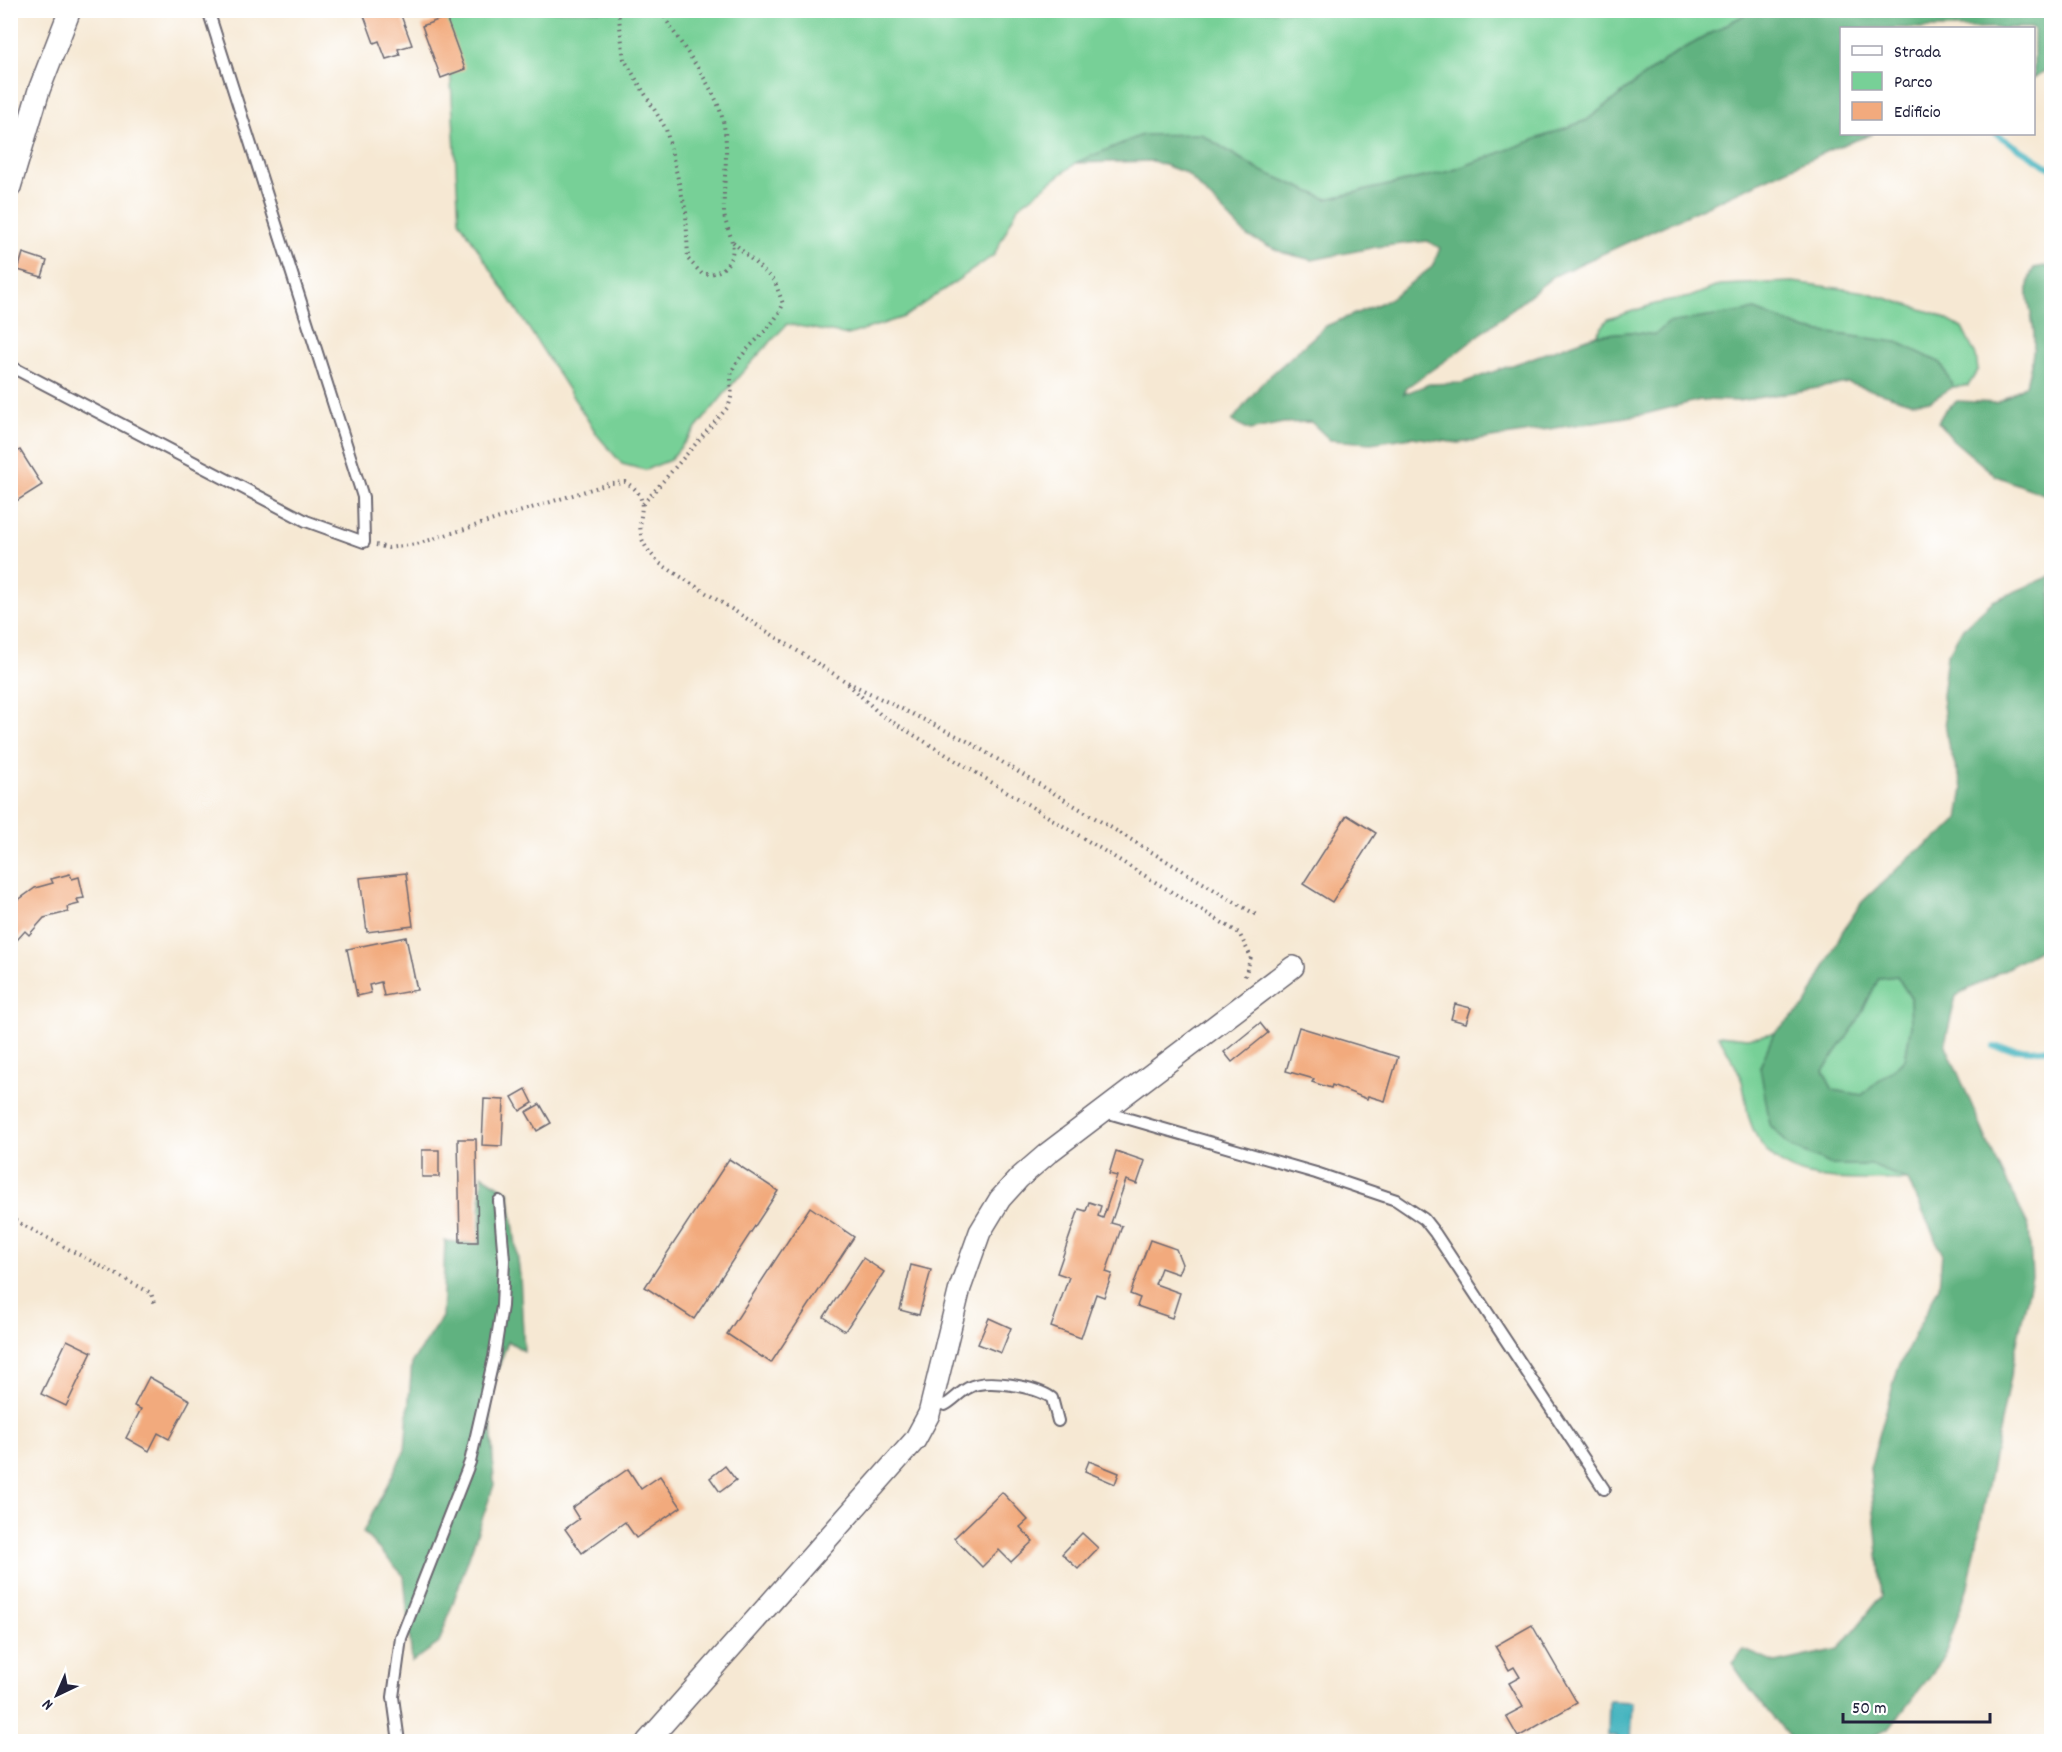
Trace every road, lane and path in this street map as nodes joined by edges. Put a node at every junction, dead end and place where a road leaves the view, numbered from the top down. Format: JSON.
{"nodes":[{"id":1,"x":70,"y":10,"type":"edge"},
{"id":2,"x":208,"y":10,"type":"edge"},
{"id":3,"x":618,"y":10,"type":"edge"},
{"id":4,"x":661,"y":10,"type":"edge"},
{"id":5,"x":10,"y":187,"type":"edge"},
{"id":6,"x":732,"y":241,"type":"junction"},
{"id":7,"x":10,"y":366,"type":"edge"},
{"id":8,"x":643,"y":505,"type":"junction"},
{"id":9,"x":364,"y":542,"type":"junction"},
{"id":10,"x":844,"y":681,"type":"junction"},
{"id":11,"x":1258,"y":916,"type":"dead end"},
{"id":12,"x":1293,"y":967,"type":"dead end"},
{"id":13,"x":1243,"y":982,"type":"dead end"},
{"id":14,"x":1105,"y":1112,"type":"junction"},
{"id":15,"x":499,"y":1201,"type":"dead end"},
{"id":16,"x":10,"y":1218,"type":"edge"},
{"id":17,"x":154,"y":1303,"type":"dead end"},
{"id":18,"x":932,"y":1402,"type":"junction"},
{"id":19,"x":1058,"y":1421,"type":"dead end"},
{"id":20,"x":1604,"y":1490,"type":"dead end"},
{"id":21,"x":399,"y":1742,"type":"edge"},
{"id":22,"x":647,"y":1742,"type":"edge"}],
"edges":[{"from":1,"to":5,"type":"street"},
{"from":2,"to":9,"type":"lane"},
{"from":3,"to":6,"type":"path"},
{"from":4,"to":6,"type":"path"},
{"from":6,"to":8,"type":"path"},
{"from":7,"to":9,"type":"lane"},
{"from":8,"to":9,"type":"path"},
{"from":8,"to":10,"type":"path"},
{"from":10,"to":11,"type":"path"},
{"from":10,"to":13,"type":"path"},
{"from":12,"to":14,"type":"street"},
{"from":14,"to":18,"type":"street"},
{"from":14,"to":20,"type":"lane"},
{"from":15,"to":21,"type":"lane"},
{"from":16,"to":17,"type":"path"},
{"from":18,"to":19,"type":"lane"},
{"from":18,"to":22,"type":"street"}]}
